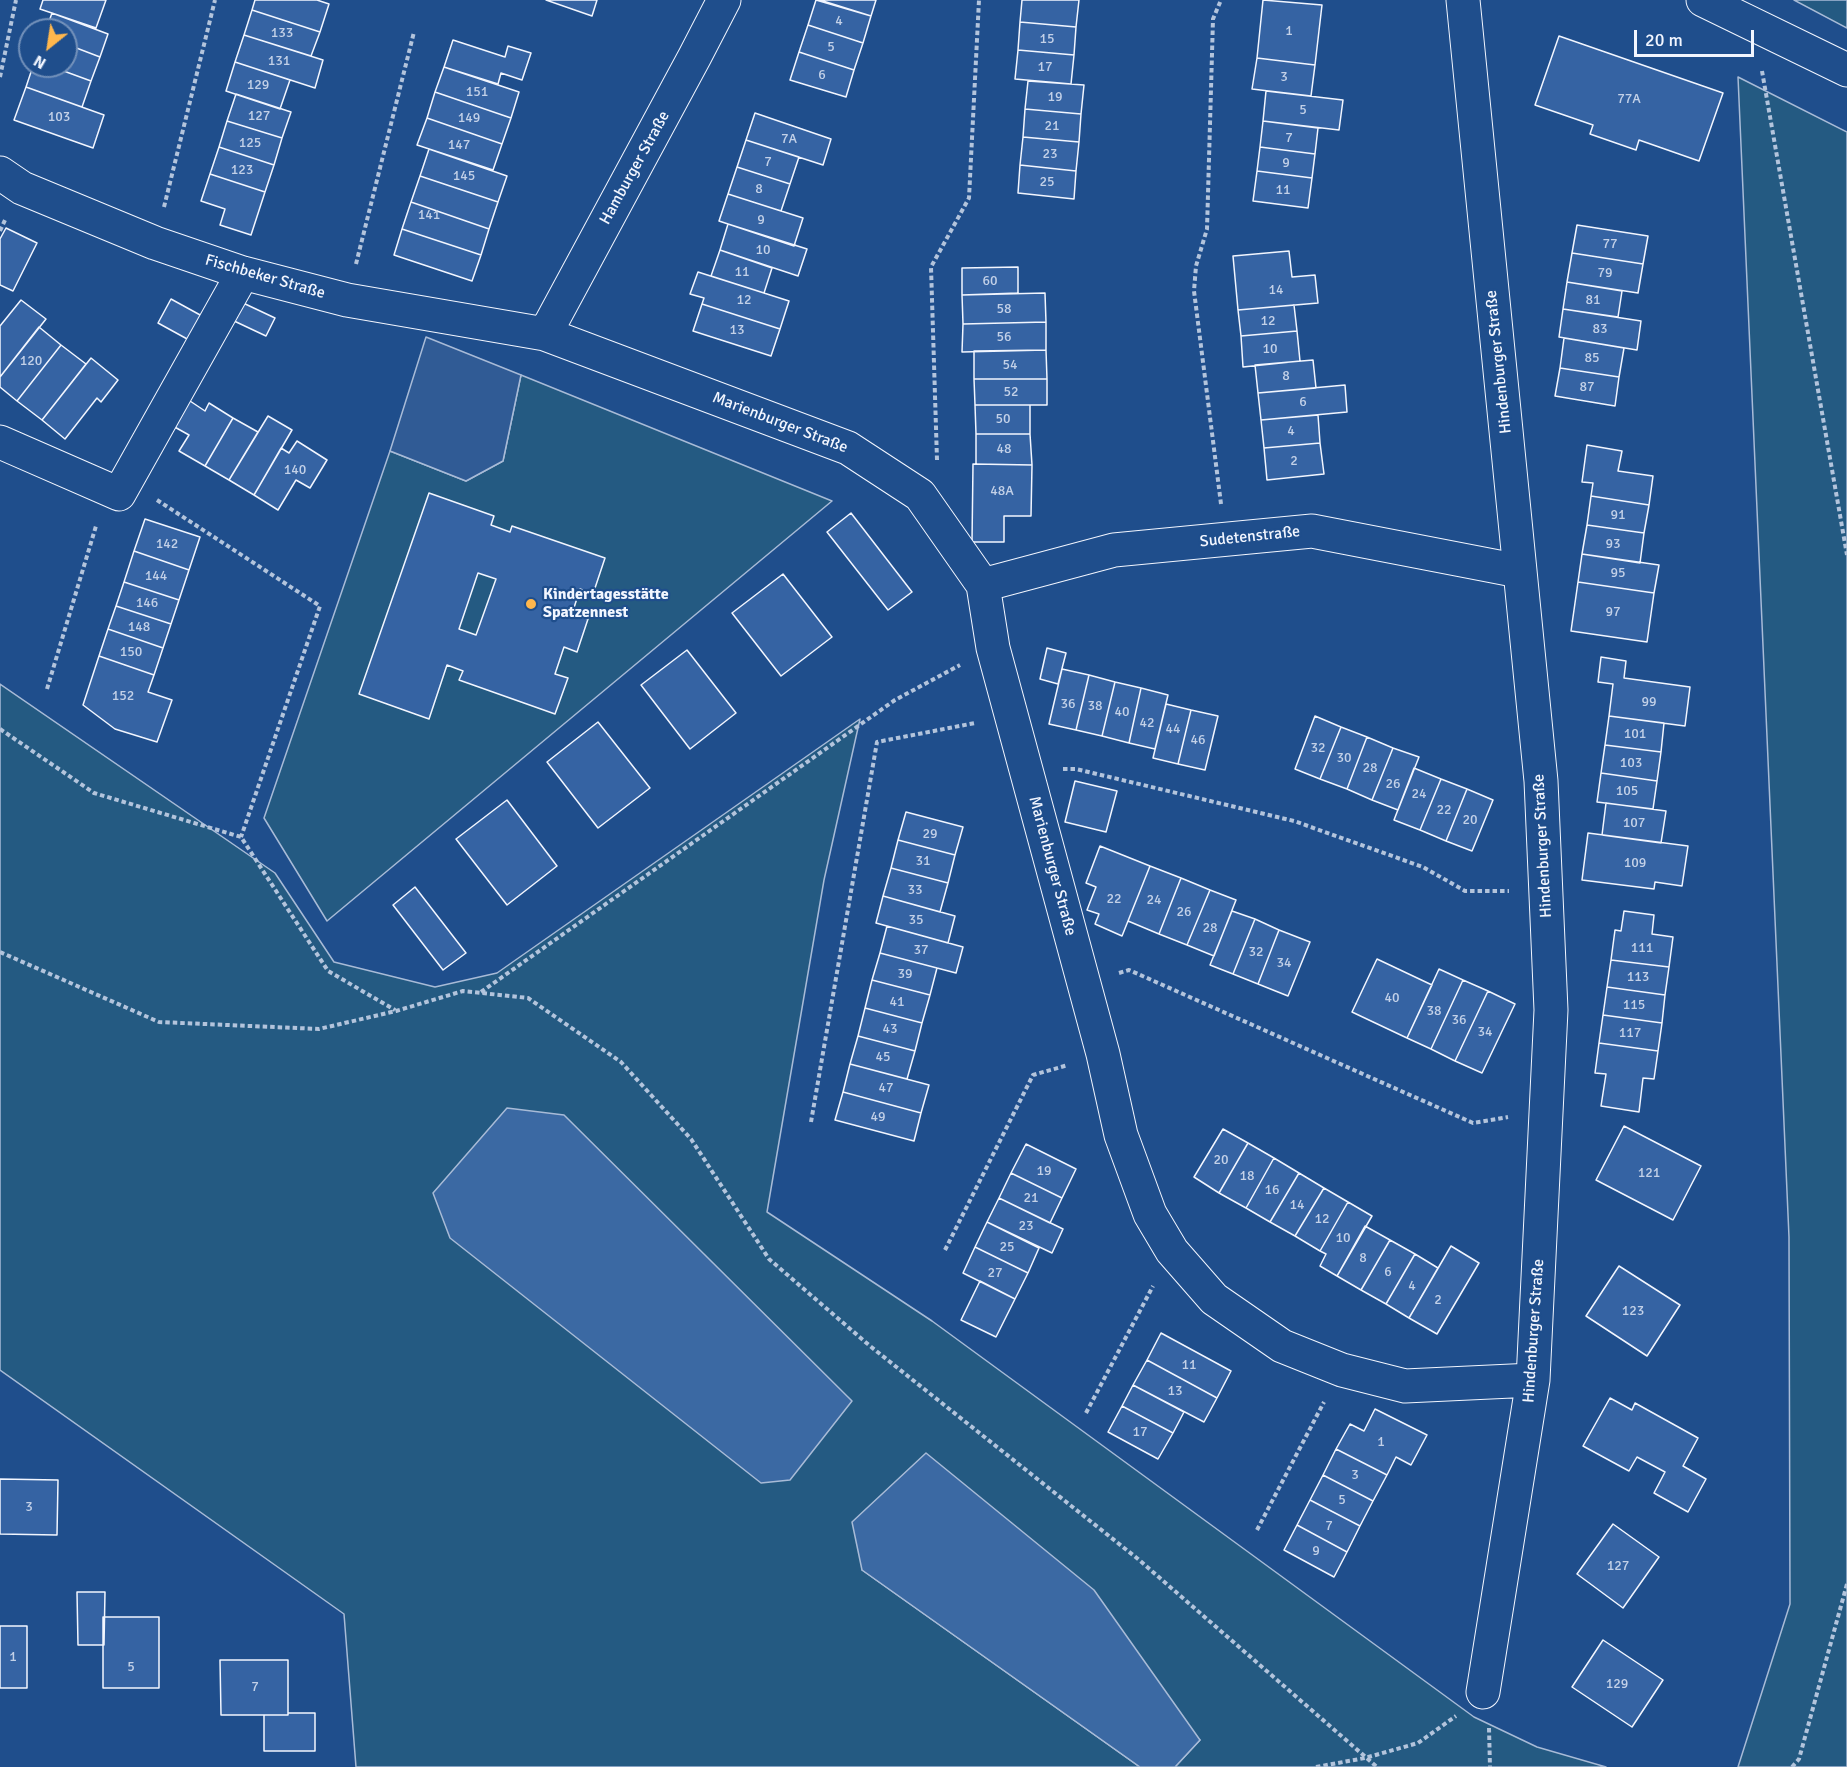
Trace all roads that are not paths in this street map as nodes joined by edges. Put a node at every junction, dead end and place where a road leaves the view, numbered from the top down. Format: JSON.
{"nodes":[{"id":1,"x":724,"y":0,"type":"edge"},
{"id":2,"x":1463,"y":0,"type":"edge"},
{"id":3,"x":1703,"y":0,"type":"edge"},
{"id":4,"x":1847,"y":70,"type":"edge"},
{"id":5,"x":0,"y":173,"type":"edge"},
{"id":6,"x":243,"y":273,"type":"junction"},
{"id":7,"x":544,"y":334,"type":"junction"},
{"id":8,"x":0,"y":442,"type":"edge"},
{"id":9,"x":1519,"y":571,"type":"junction"},
{"id":10,"x":983,"y":585,"type":"junction"},
{"id":11,"x":1533,"y":1380,"type":"junction"},
{"id":12,"x":1483,"y":1692,"type":"road end"}],
"edges":[{"from":1,"to":7,"type":"street","name":"Hamburger Straße"},
{"from":2,"to":9,"type":"street","name":"Hindenburger Straße"},
{"from":3,"to":4,"type":"street"},
{"from":5,"to":6,"type":"street","name":"Fischbeker Straße"},
{"from":6,"to":7,"type":"street","name":"Fischbeker Straße"},
{"from":6,"to":8,"type":"street"},
{"from":7,"to":10,"type":"street","name":"Marienburger Straße"},
{"from":9,"to":10,"type":"street","name":"Sudetenstraße"},
{"from":9,"to":11,"type":"street","name":"Hindenburger Straße"},
{"from":10,"to":11,"type":"street","name":"Marienburger Straße"},
{"from":11,"to":12,"type":"street","name":"Hindenburger Straße"}]}
